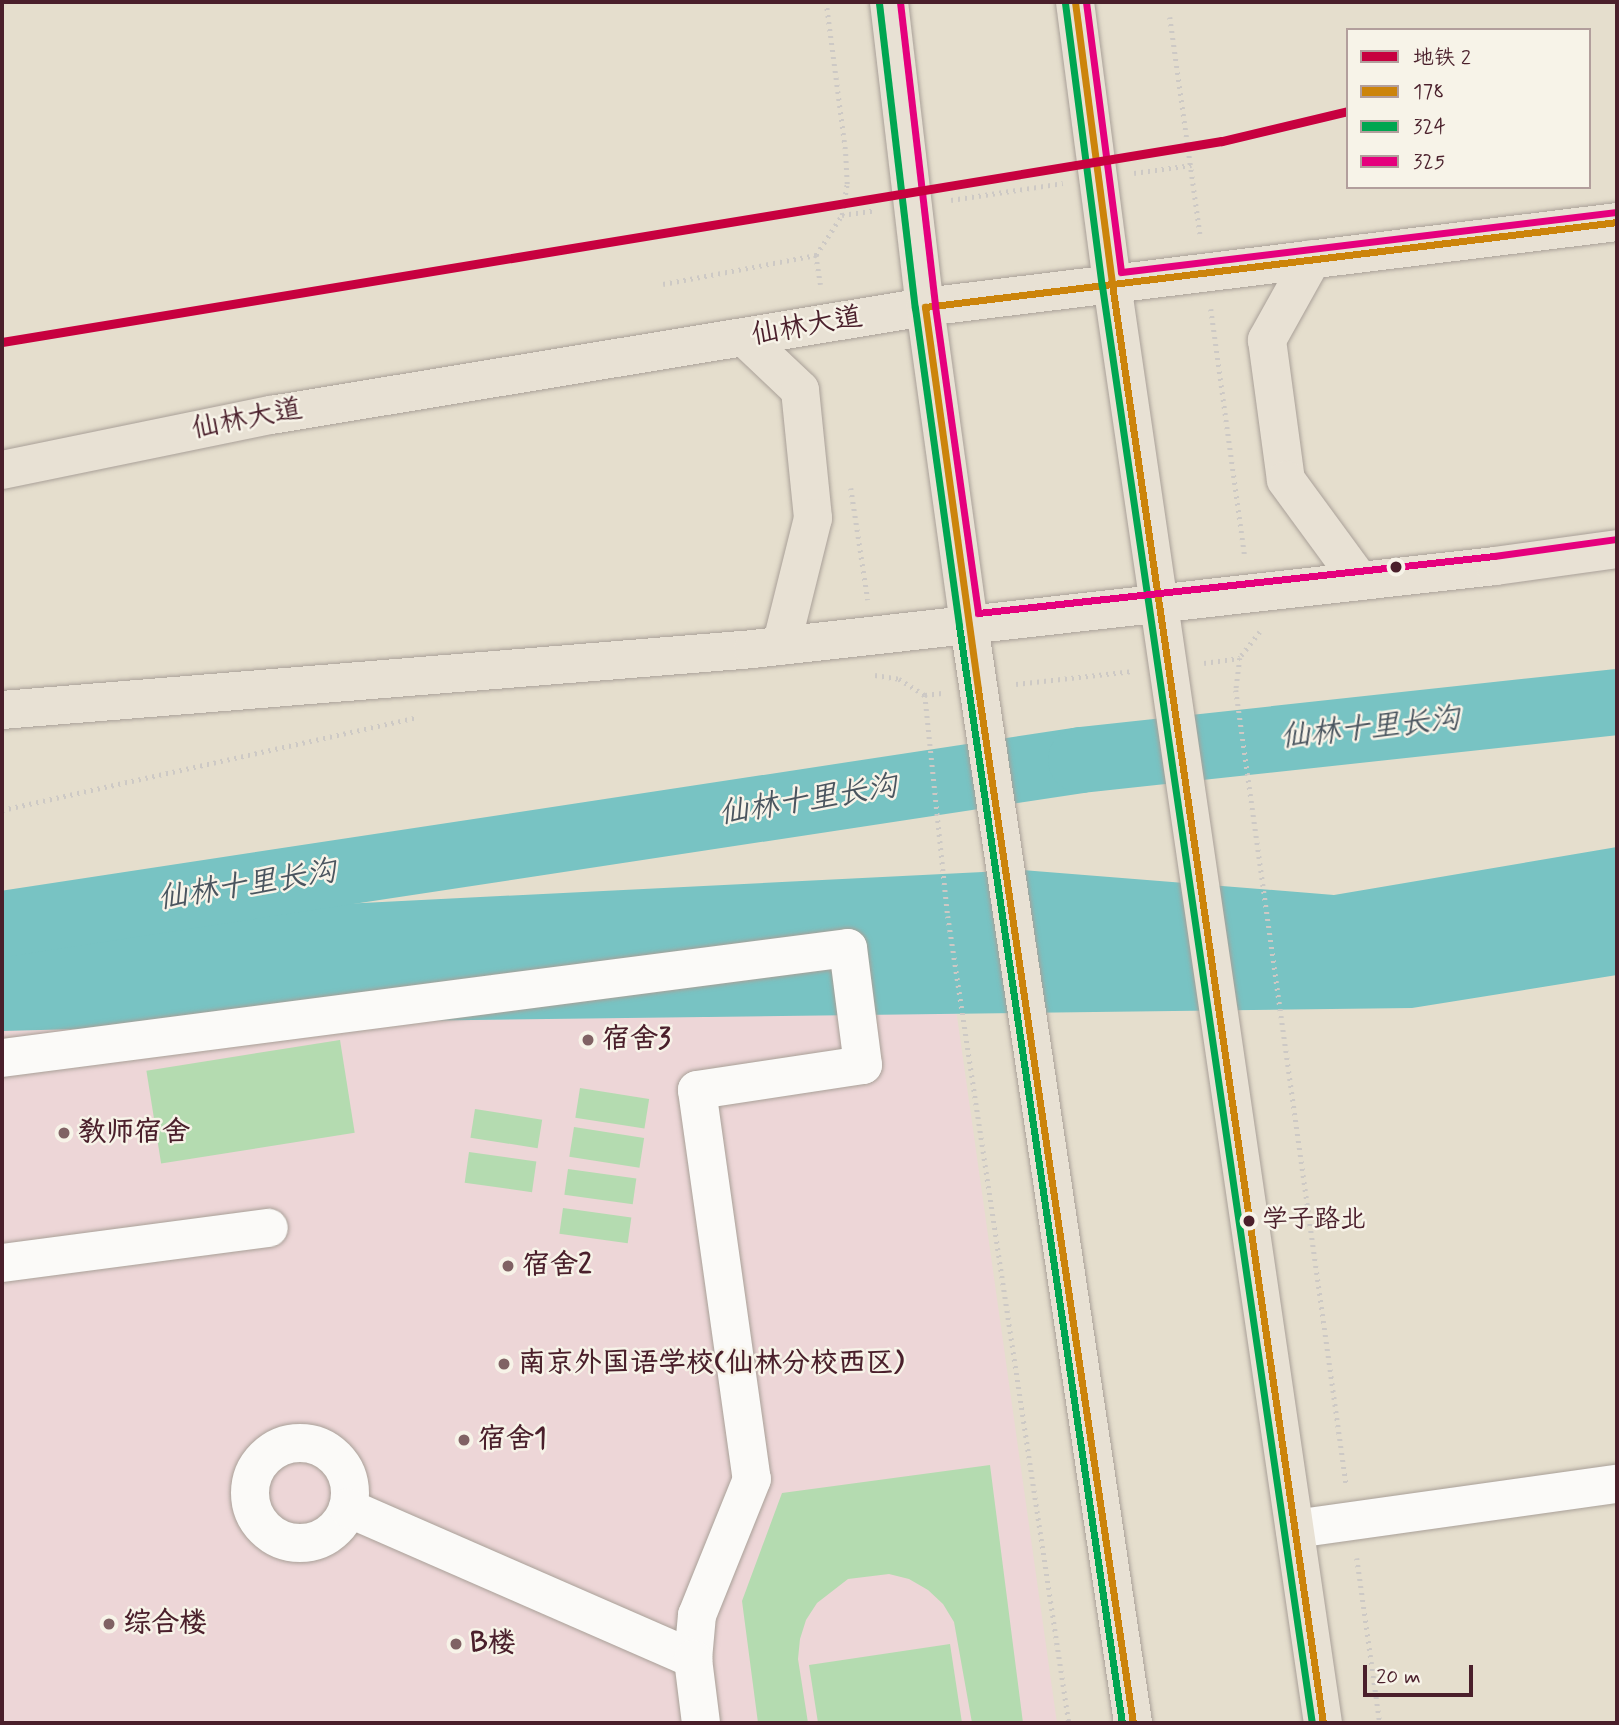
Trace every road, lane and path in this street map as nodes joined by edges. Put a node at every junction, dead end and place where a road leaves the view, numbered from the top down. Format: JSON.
{"nodes":[{"id":1,"x":826,"y":2,"type":"edge"},
{"id":2,"x":889,"y":2,"type":"edge"},
{"id":3,"x":1075,"y":2,"type":"edge"},
{"id":4,"x":1170,"y":17,"type":"dead end"},
{"id":5,"x":1191,"y":165,"type":"junction"},
{"id":6,"x":1098,"y":178,"type":"junction"},
{"id":7,"x":914,"y":205,"type":"junction"},
{"id":8,"x":842,"y":215,"type":"junction"},
{"id":9,"x":1617,"y":222,"type":"edge"},
{"id":10,"x":1312,"y":259,"type":"junction"},
{"id":11,"x":1206,"y":272,"type":"junction"},
{"id":12,"x":663,"y":284,"type":"dead end"},
{"id":13,"x":1112,"y":284,"type":"junction"},
{"id":14,"x":925,"y":307,"type":"junction"},
{"id":15,"x":744,"y":337,"type":"junction"},
{"id":16,"x":2,"y":470,"type":"edge"},
{"id":17,"x":1617,"y":548,"type":"edge"},
{"id":18,"x":1360,"y":581,"type":"junction"},
{"id":19,"x":1250,"y":594,"type":"junction"},
{"id":20,"x":1159,"y":604,"type":"junction"},
{"id":21,"x":969,"y":625,"type":"junction"},
{"id":22,"x":1256,"y":634,"type":"dead end"},
{"id":23,"x":781,"y":646,"type":"junction"},
{"id":24,"x":1240,"y":658,"type":"dead end"},
{"id":25,"x":870,"y":675,"type":"dead end"},
{"id":26,"x":1171,"y":682,"type":"junction"},
{"id":27,"x":978,"y":689,"type":"junction"},
{"id":28,"x":1236,"y":690,"type":"dead end"},
{"id":29,"x":925,"y":695,"type":"junction"},
{"id":30,"x":2,"y":710,"type":"edge"},
{"id":31,"x":428,"y":715,"type":"dead end"},
{"id":32,"x":2,"y":810,"type":"edge"},
{"id":33,"x":2,"y":1058,"type":"edge"},
{"id":34,"x":269,"y":1227,"type":"dead end"},
{"id":35,"x":2,"y":1263,"type":"edge"},
{"id":36,"x":1617,"y":1483,"type":"edge"},
{"id":37,"x":1347,"y":1489,"type":"dead end"},
{"id":38,"x":348,"y":1508,"type":"dead end"},
{"id":39,"x":1294,"y":1529,"type":"junction"},
{"id":40,"x":1355,"y":1544,"type":"dead end"},
{"id":41,"x":693,"y":1659,"type":"junction"},
{"id":42,"x":701,"y":1723,"type":"edge"},
{"id":43,"x":1069,"y":1723,"type":"edge"},
{"id":44,"x":1133,"y":1723,"type":"edge"},
{"id":45,"x":1323,"y":1723,"type":"edge"},
{"id":46,"x":1380,"y":1723,"type":"edge"}],
"edges":[{"from":1,"to":8,"type":"path"},
{"from":2,"to":7,"type":"main road"},
{"from":3,"to":6,"type":"main road"},
{"from":4,"to":5,"type":"path"},
{"from":5,"to":6,"type":"path"},
{"from":5,"to":11,"type":"path"},
{"from":6,"to":7,"type":"path"},
{"from":6,"to":13,"type":"main road"},
{"from":7,"to":8,"type":"path"},
{"from":7,"to":14,"type":"main road"},
{"from":8,"to":12,"type":"path"},
{"from":9,"to":10,"type":"main road","name":"仙林大道"},
{"from":10,"to":11,"type":"main road","name":"仙林大道"},
{"from":10,"to":18,"type":"main road"},
{"from":11,"to":13,"type":"main road","name":"仙林大道"},
{"from":11,"to":19,"type":"path"},
{"from":13,"to":14,"type":"main road","name":"仙林大道"},
{"from":13,"to":20,"type":"main road"},
{"from":14,"to":15,"type":"main road","name":"仙林大道"},
{"from":14,"to":21,"type":"main road"},
{"from":15,"to":16,"type":"main road","name":"仙林大道"},
{"from":15,"to":23,"type":"main road"},
{"from":17,"to":18,"type":"main road"},
{"from":18,"to":19,"type":"main road"},
{"from":19,"to":20,"type":"main road"},
{"from":19,"to":22,"type":"path"},
{"from":20,"to":21,"type":"main road"},
{"from":20,"to":26,"type":"main road"},
{"from":21,"to":23,"type":"main road"},
{"from":21,"to":27,"type":"main road"},
{"from":23,"to":30,"type":"main road"},
{"from":24,"to":26,"type":"path"},
{"from":25,"to":29,"type":"path"},
{"from":26,"to":27,"type":"path"},
{"from":26,"to":39,"type":"main road"},
{"from":27,"to":29,"type":"path"},
{"from":27,"to":44,"type":"main road"},
{"from":28,"to":37,"type":"path"},
{"from":29,"to":43,"type":"path"},
{"from":31,"to":32,"type":"path"},
{"from":33,"to":41,"type":"lane"},
{"from":34,"to":35,"type":"lane"},
{"from":36,"to":39,"type":"lane"},
{"from":38,"to":41,"type":"lane"},
{"from":39,"to":45,"type":"main road"},
{"from":40,"to":46,"type":"path"},
{"from":41,"to":42,"type":"lane"}]}
